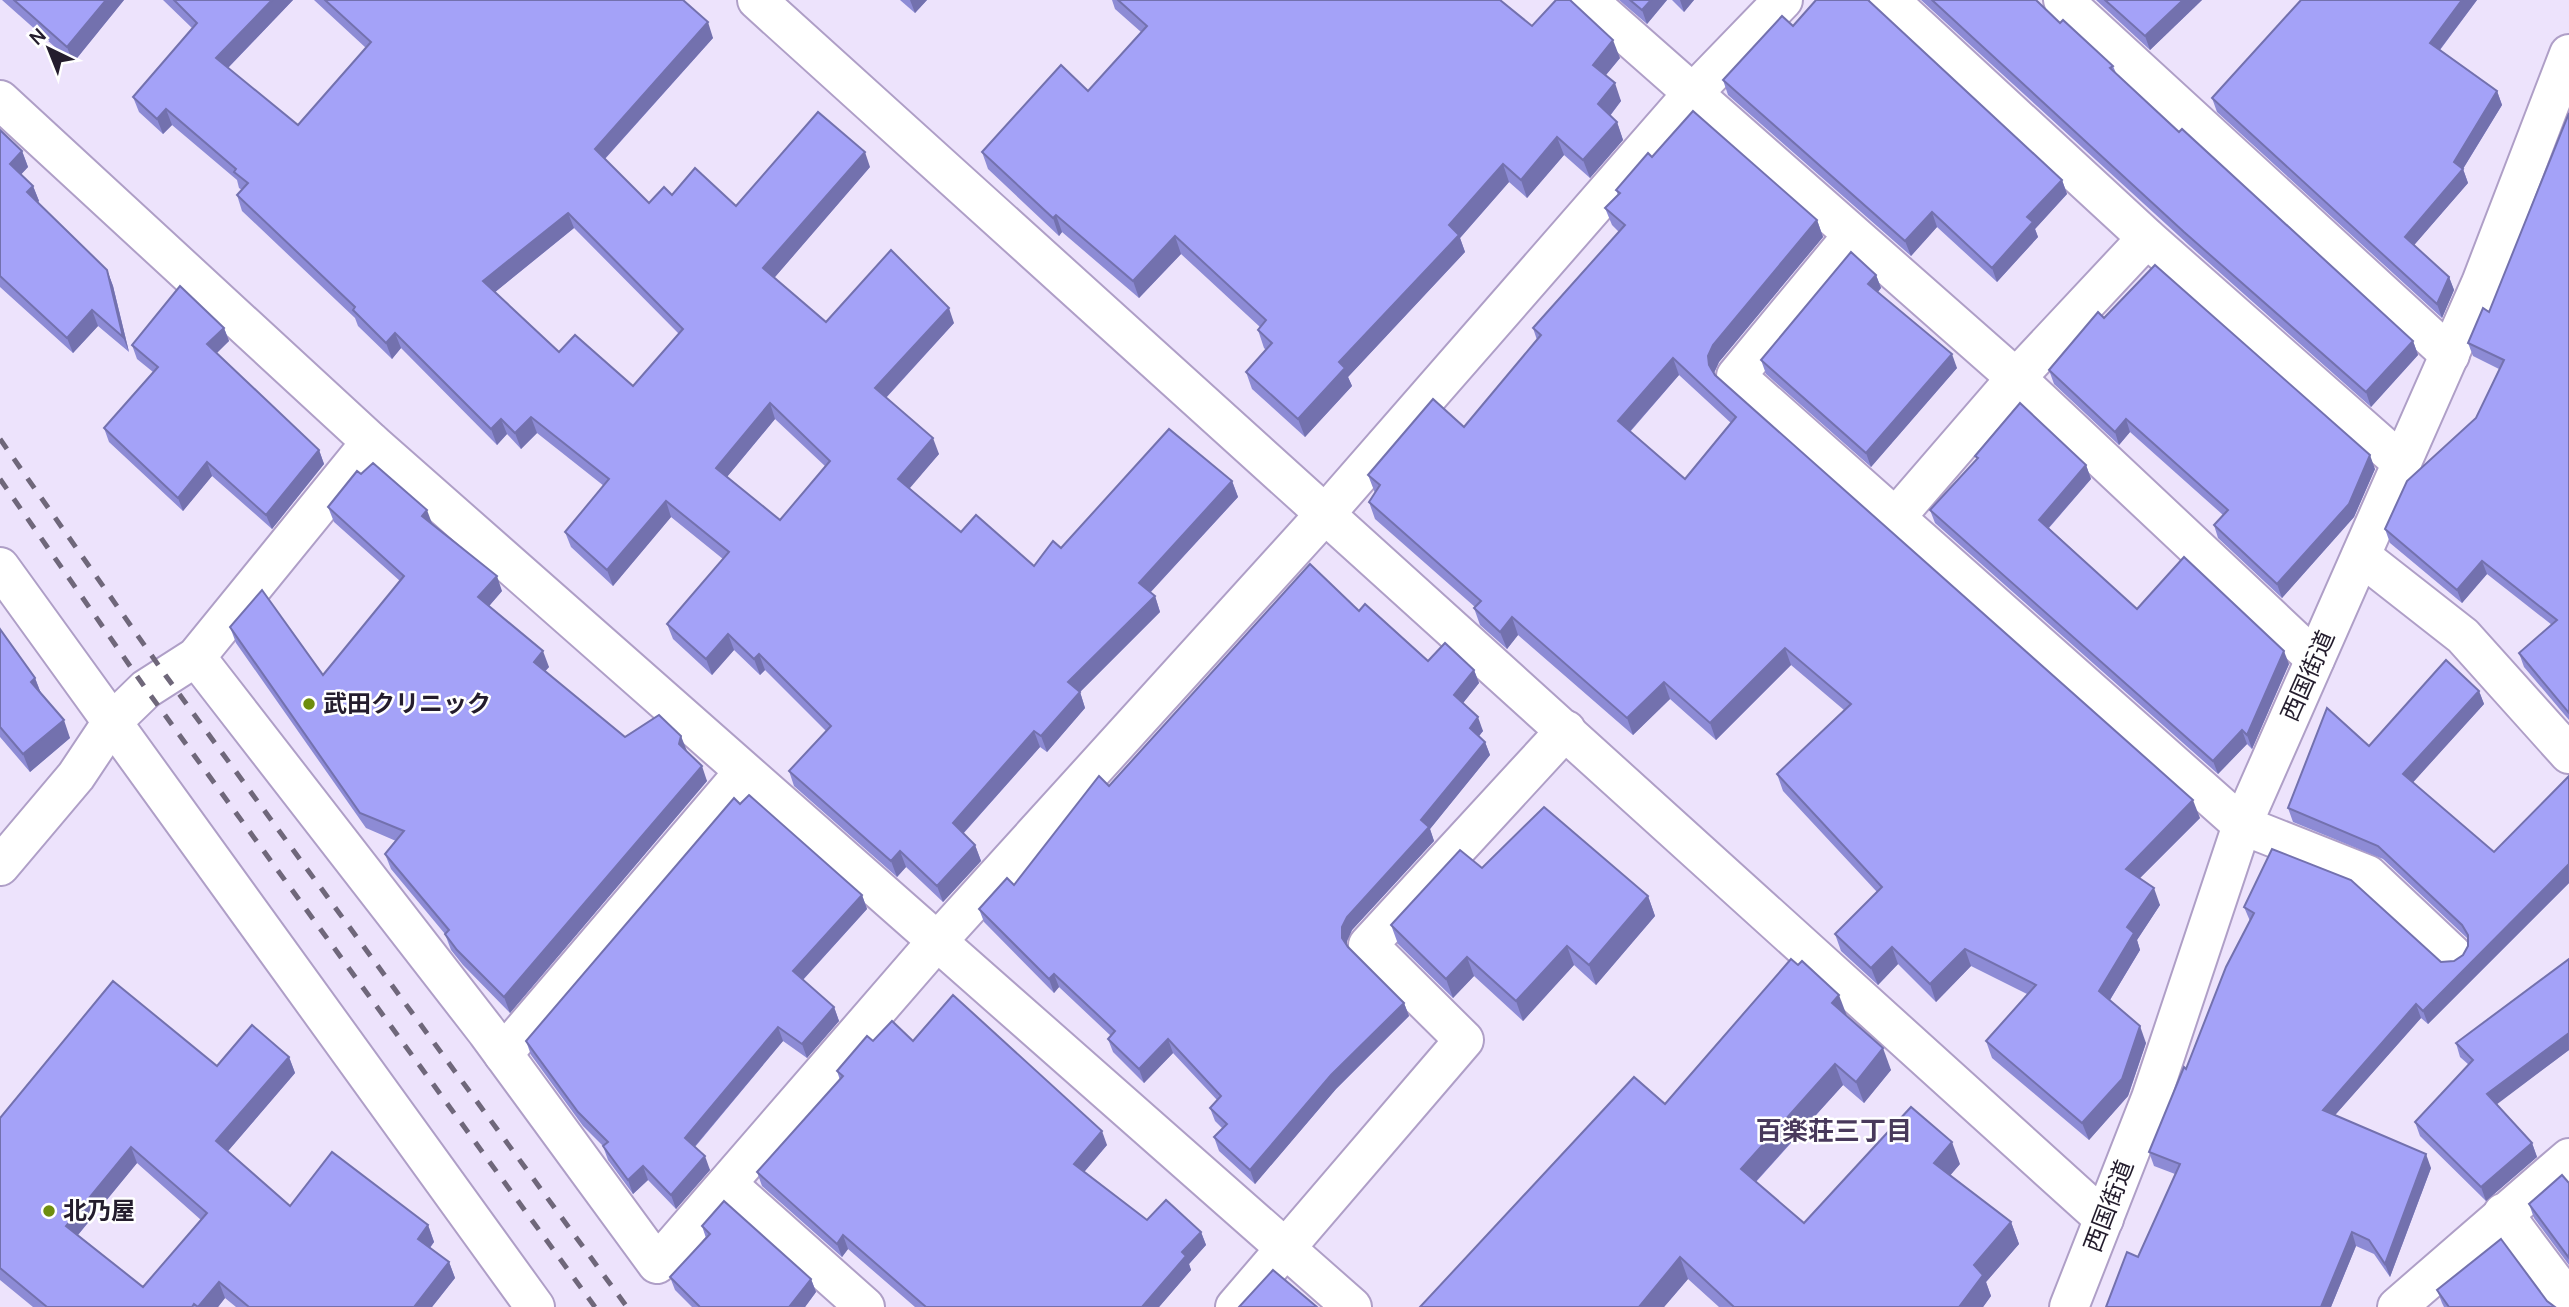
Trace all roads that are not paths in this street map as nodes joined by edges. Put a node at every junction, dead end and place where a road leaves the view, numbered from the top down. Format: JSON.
{"nodes":[{"id":1,"x":757,"y":0,"type":"edge"},
{"id":2,"x":1587,"y":0,"type":"edge"},
{"id":3,"x":1783,"y":0,"type":"edge"},
{"id":4,"x":1889,"y":0,"type":"edge"},
{"id":5,"x":2063,"y":0,"type":"edge"},
{"id":6,"x":2569,"y":54,"type":"edge"},
{"id":7,"x":1692,"y":94,"type":"junction"},
{"id":8,"x":0,"y":100,"type":"edge"},
{"id":9,"x":1852,"y":236,"type":"junction"},
{"id":10,"x":2147,"y":238,"type":"junction"},
{"id":11,"x":2450,"y":355,"type":"junction"},
{"id":12,"x":2015,"y":378,"type":"junction"},
{"id":13,"x":371,"y":442,"type":"junction"},
{"id":14,"x":2402,"y":463,"type":"junction"},
{"id":15,"x":1326,"y":513,"type":"junction"},
{"id":16,"x":1895,"y":519,"type":"junction"},
{"id":17,"x":2361,"y":556,"type":"junction"},
{"id":18,"x":0,"y":567,"type":"edge"},
{"id":19,"x":196,"y":657,"type":"junction"},
{"id":20,"x":2315,"y":659,"type":"junction"},
{"id":21,"x":112,"y":722,"type":"junction"},
{"id":22,"x":1566,"y":730,"type":"junction"},
{"id":23,"x":2569,"y":754,"type":"edge"},
{"id":24,"x":744,"y":772,"type":"junction"},
{"id":25,"x":2242,"y":825,"type":"junction"},
{"id":26,"x":0,"y":866,"type":"edge"},
{"id":27,"x":938,"y":942,"type":"junction"},
{"id":28,"x":2452,"y":954,"type":"dead end"},
{"id":29,"x":503,"y":1054,"type":"junction"},
{"id":30,"x":2569,"y":1158,"type":"edge"},
{"id":31,"x":727,"y":1184,"type":"junction"},
{"id":32,"x":2503,"y":1213,"type":"junction"},
{"id":33,"x":2104,"y":1219,"type":"junction"},
{"id":34,"x":1287,"y":1250,"type":"junction"},
{"id":35,"x":2569,"y":1301,"type":"edge"},
{"id":36,"x":532,"y":1306,"type":"edge"},
{"id":37,"x":865,"y":1307,"type":"edge"},
{"id":38,"x":1236,"y":1307,"type":"edge"},
{"id":39,"x":1352,"y":1307,"type":"edge"},
{"id":40,"x":2069,"y":1307,"type":"edge"},
{"id":41,"x":2397,"y":1307,"type":"edge"}],
"edges":[{"from":1,"to":15,"type":"street"},
{"from":2,"to":7,"type":"street"},
{"from":3,"to":7,"type":"street"},
{"from":4,"to":10,"type":"street"},
{"from":5,"to":11,"type":"street"},
{"from":6,"to":11,"type":"street","name":"西国街道"},
{"from":7,"to":9,"type":"street"},
{"from":7,"to":15,"type":"street"},
{"from":8,"to":13,"type":"street"},
{"from":9,"to":12,"type":"street"},
{"from":9,"to":16,"type":"street"},
{"from":10,"to":12,"type":"street"},
{"from":10,"to":14,"type":"street"},
{"from":11,"to":14,"type":"street","name":"西国街道"},
{"from":12,"to":16,"type":"street"},
{"from":12,"to":20,"type":"street"},
{"from":13,"to":19,"type":"street"},
{"from":13,"to":24,"type":"street"},
{"from":14,"to":17,"type":"street","name":"西国街道"},
{"from":15,"to":22,"type":"street"},
{"from":15,"to":27,"type":"street"},
{"from":16,"to":25,"type":"street"},
{"from":17,"to":20,"type":"street","name":"西国街道"},
{"from":17,"to":23,"type":"street"},
{"from":18,"to":21,"type":"street"},
{"from":19,"to":21,"type":"street"},
{"from":19,"to":29,"type":"street"},
{"from":20,"to":25,"type":"street","name":"西国街道"},
{"from":21,"to":26,"type":"street"},
{"from":21,"to":36,"type":"street"},
{"from":22,"to":33,"type":"street"},
{"from":22,"to":34,"type":"street"},
{"from":24,"to":27,"type":"street"},
{"from":24,"to":29,"type":"street"},
{"from":25,"to":28,"type":"street"},
{"from":25,"to":33,"type":"street","name":"西国街道"},
{"from":27,"to":31,"type":"street"},
{"from":27,"to":34,"type":"street"},
{"from":29,"to":31,"type":"street"},
{"from":30,"to":32,"type":"street"},
{"from":31,"to":37,"type":"street"},
{"from":32,"to":35,"type":"street"},
{"from":32,"to":41,"type":"street"},
{"from":33,"to":40,"type":"street","name":"西国街道"},
{"from":34,"to":38,"type":"street"},
{"from":34,"to":39,"type":"street"}]}
